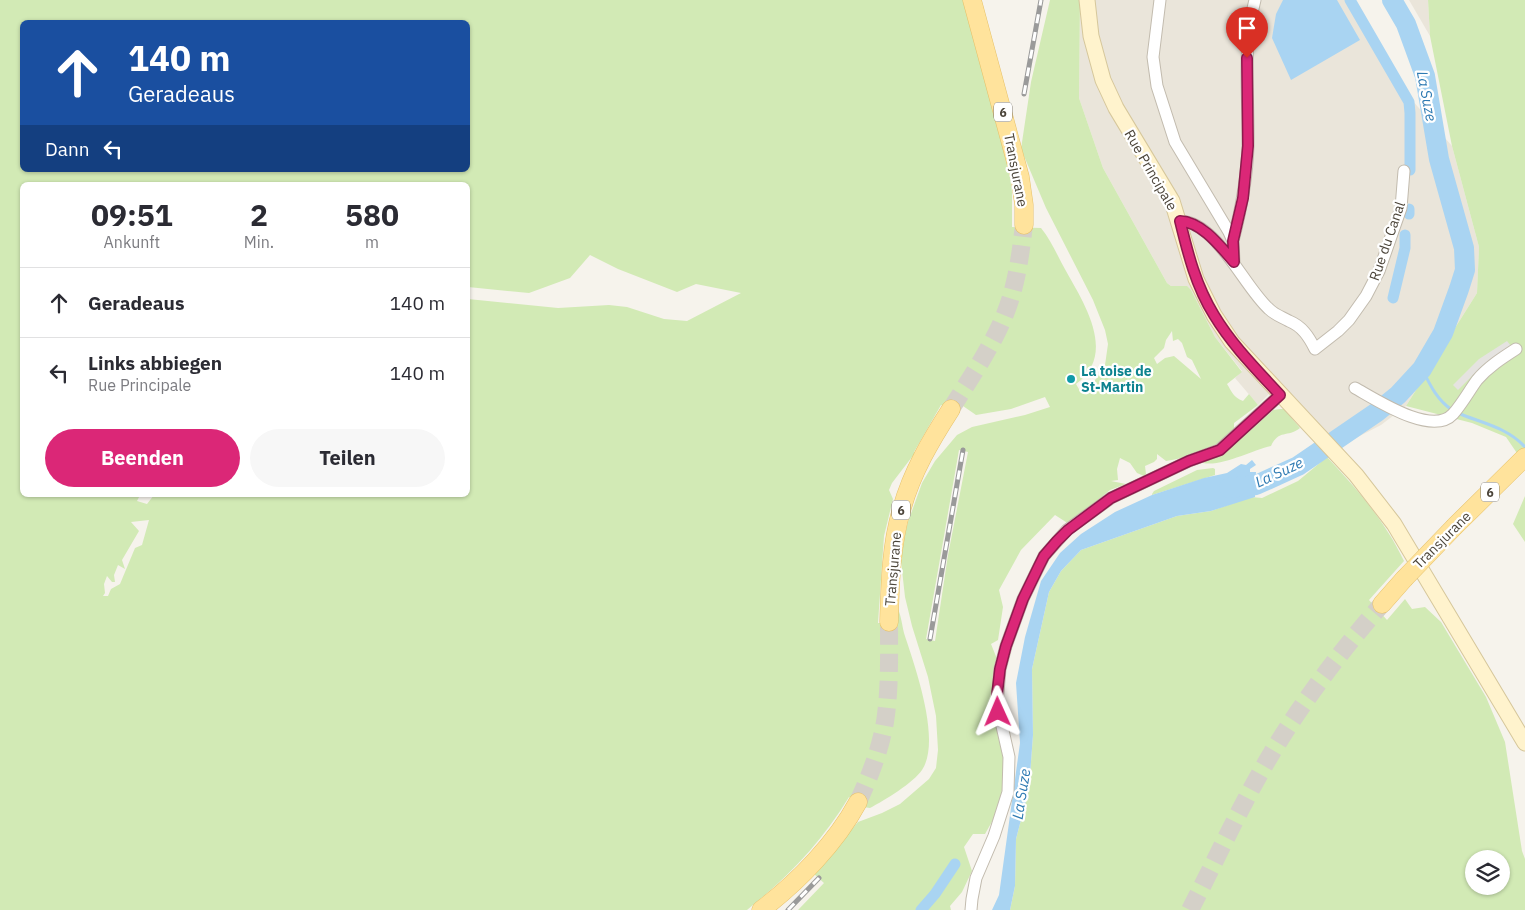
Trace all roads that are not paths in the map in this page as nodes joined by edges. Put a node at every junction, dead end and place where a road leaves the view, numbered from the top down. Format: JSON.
{"nodes":[{"id":1,"x":972,"y":0,"type":"edge"},
{"id":2,"x":1087,"y":0,"type":"edge"},
{"id":3,"x":1160,"y":0,"type":"edge"},
{"id":4,"x":1255,"y":0,"type":"edge"},
{"id":5,"x":1404,"y":171,"type":"dead end"},
{"id":6,"x":1180,"y":221,"type":"junction"},
{"id":7,"x":1024,"y":226,"type":"tunnel mouth"},
{"id":8,"x":1233,"y":241,"type":"junction"},
{"id":9,"x":1234,"y":262,"type":"junction"},
{"id":10,"x":1516,"y":349,"type":"dead end"},
{"id":11,"x":1355,"y":388,"type":"dead end"},
{"id":12,"x":1284,"y":399,"type":"junction"},
{"id":13,"x":950,"y":409,"type":"tunnel mouth"},
{"id":14,"x":1525,"y":457,"type":"edge"},
{"id":15,"x":1525,"y":475,"type":"edge"},
{"id":16,"x":1456,"y":526,"type":"junction"},
{"id":17,"x":1384,"y":601,"type":"tunnel mouth"},
{"id":18,"x":889,"y":622,"type":"tunnel mouth"},
{"id":19,"x":1525,"y":743,"type":"edge"},
{"id":20,"x":858,"y":802,"type":"tunnel mouth"},
{"id":21,"x":761,"y":910,"type":"edge"},
{"id":22,"x":971,"y":910,"type":"edge"}],
"edges":[{"from":1,"to":7,"type":"main road","name":"Transjurane","number":"6"},
{"from":2,"to":6,"type":"main road","name":"Rue Principale"},
{"from":3,"to":8,"type":"street"},
{"from":4,"to":8,"type":"street"},
{"from":5,"to":9,"type":"street","name":"Rue du Canal"},
{"from":6,"to":9,"type":"street"},
{"from":6,"to":12,"type":"main road","name":"Rue Principale"},
{"from":8,"to":9,"type":"street"},
{"from":10,"to":11,"type":"street"},
{"from":12,"to":19,"type":"main road","name":"Rue Principale"},
{"from":12,"to":22,"type":"street"},
{"from":13,"to":18,"type":"main road","name":"Transjurane","number":"6"},
{"from":14,"to":16,"type":"main road","name":"Transjurane","number":"6"},
{"from":15,"to":16,"type":"main road"},
{"from":16,"to":17,"type":"main road","name":"Transjurane","number":"6","bridge":true},
{"from":20,"to":21,"type":"main road"}]}
